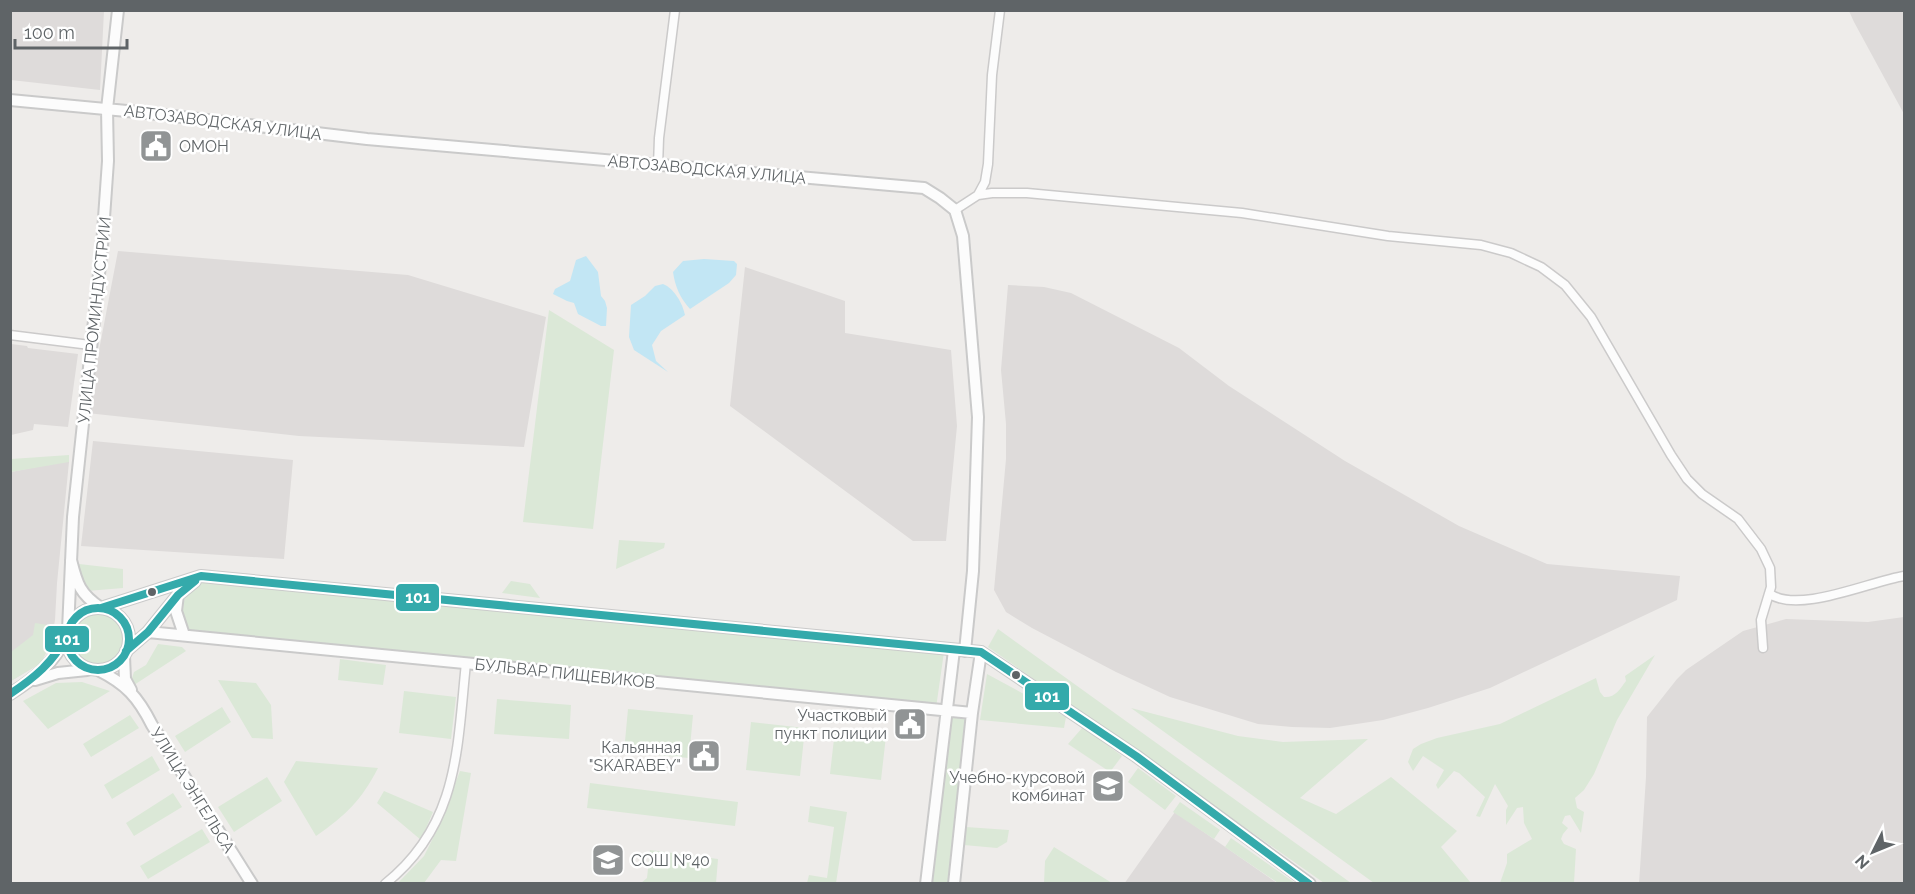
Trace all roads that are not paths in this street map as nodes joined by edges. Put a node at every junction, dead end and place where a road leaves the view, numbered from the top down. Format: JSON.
{"nodes":[{"id":1,"x":118,"y":10,"type":"edge"},
{"id":2,"x":675,"y":10,"type":"edge"},
{"id":3,"x":1000,"y":10,"type":"edge"},
{"id":4,"x":10,"y":100,"type":"edge"},
{"id":5,"x":107,"y":109,"type":"junction"},
{"id":6,"x":658,"y":166,"type":"junction"},
{"id":7,"x":978,"y":195,"type":"junction"},
{"id":8,"x":955,"y":210,"type":"junction"},
{"id":9,"x":10,"y":335,"type":"edge"},
{"id":10,"x":90,"y":345,"type":"junction"},
{"id":11,"x":71,"y":560,"type":"junction"},
{"id":12,"x":201,"y":576,"type":"junction"},
{"id":13,"x":1905,"y":576,"type":"edge"},
{"id":14,"x":1770,"y":594,"type":"junction"},
{"id":15,"x":178,"y":595,"type":"junction"},
{"id":16,"x":102,"y":608,"type":"junction"},
{"id":17,"x":148,"y":632,"type":"junction"},
{"id":18,"x":67,"y":633,"type":"junction"},
{"id":19,"x":184,"y":635,"type":"junction"},
{"id":20,"x":1763,"y":648,"type":"dead end"},
{"id":21,"x":959,"y":650,"type":"junction"},
{"id":22,"x":981,"y":652,"type":"junction"},
{"id":23,"x":125,"y":654,"type":"junction"},
{"id":24,"x":466,"y":663,"type":"junction"},
{"id":25,"x":95,"y":670,"type":"junction"},
{"id":26,"x":32,"y":681,"type":"junction"},
{"id":27,"x":10,"y":694,"type":"edge"},
{"id":28,"x":134,"y":696,"type":"junction"},
{"id":29,"x":946,"y":711,"type":"junction"},
{"id":30,"x":972,"y":713,"type":"junction"},
{"id":31,"x":252,"y":884,"type":"edge"},
{"id":32,"x":385,"y":884,"type":"edge"},
{"id":33,"x":926,"y":884,"type":"edge"},
{"id":34,"x":954,"y":884,"type":"edge"},
{"id":35,"x":1310,"y":884,"type":"edge"}],
"edges":[{"from":1,"to":5,"type":"main road","name":"УЛИЦА ПРОМИНДУСТРИИ"},
{"from":2,"to":6,"type":"street"},
{"from":3,"to":7,"type":"street"},
{"from":4,"to":5,"type":"main road","name":"АВТОЗАВОДСКАЯ УЛИЦА"},
{"from":5,"to":6,"type":"main road","name":"АВТОЗАВОДСКАЯ УЛИЦА"},
{"from":5,"to":10,"type":"main road","name":"УЛИЦА ПРОМИНДУСТРИИ"},
{"from":6,"to":8,"type":"main road","name":"АВТОЗАВОДСКАЯ УЛИЦА"},
{"from":7,"to":8,"type":"street"},
{"from":7,"to":14,"type":"street"},
{"from":8,"to":21,"type":"main road"},
{"from":9,"to":10,"type":"street"},
{"from":10,"to":11,"type":"main road","name":"УЛИЦА ПРОМИНДУСТРИИ"},
{"from":11,"to":16,"type":"main road"},
{"from":11,"to":18,"type":"main road","name":"УЛИЦА ПРОМИНДУСТРИИ"},
{"from":12,"to":15,"type":"main road"},
{"from":12,"to":16,"type":"main road"},
{"from":12,"to":21,"type":"main road"},
{"from":13,"to":14,"type":"street"},
{"from":14,"to":20,"type":"street"},
{"from":15,"to":17,"type":"main road"},
{"from":15,"to":19,"type":"main road"},
{"from":16,"to":18,"type":"main road"},
{"from":16,"to":23,"type":"main road"},
{"from":17,"to":19,"type":"main road","name":"БУЛЬВАР ПИЩЕВИКОВ"},
{"from":17,"to":23,"type":"main road"},
{"from":18,"to":25,"type":"main road"},
{"from":18,"to":26,"type":"main road"},
{"from":19,"to":24,"type":"main road","name":"БУЛЬВАР ПИЩЕВИКОВ"},
{"from":21,"to":22,"type":"main road"},
{"from":21,"to":29,"type":"main road"},
{"from":22,"to":30,"type":"main road"},
{"from":22,"to":35,"type":"main road"},
{"from":23,"to":25,"type":"main road"},
{"from":23,"to":28,"type":"main road","name":"УЛИЦА ЭНГЕЛЬСА"},
{"from":24,"to":29,"type":"main road","name":"БУЛЬВАР ПИЩЕВИКОВ"},
{"from":24,"to":32,"type":"street"},
{"from":25,"to":26,"type":"main road"},
{"from":25,"to":28,"type":"main road","name":"УЛИЦА ЭНГЕЛЬСА"},
{"from":26,"to":27,"type":"main road"},
{"from":28,"to":31,"type":"main road","name":"УЛИЦА ЭНГЕЛЬСА"},
{"from":29,"to":30,"type":"main road","name":"БУЛЬВАР ПИЩЕВИКОВ"},
{"from":29,"to":33,"type":"main road"},
{"from":30,"to":34,"type":"main road"}]}
